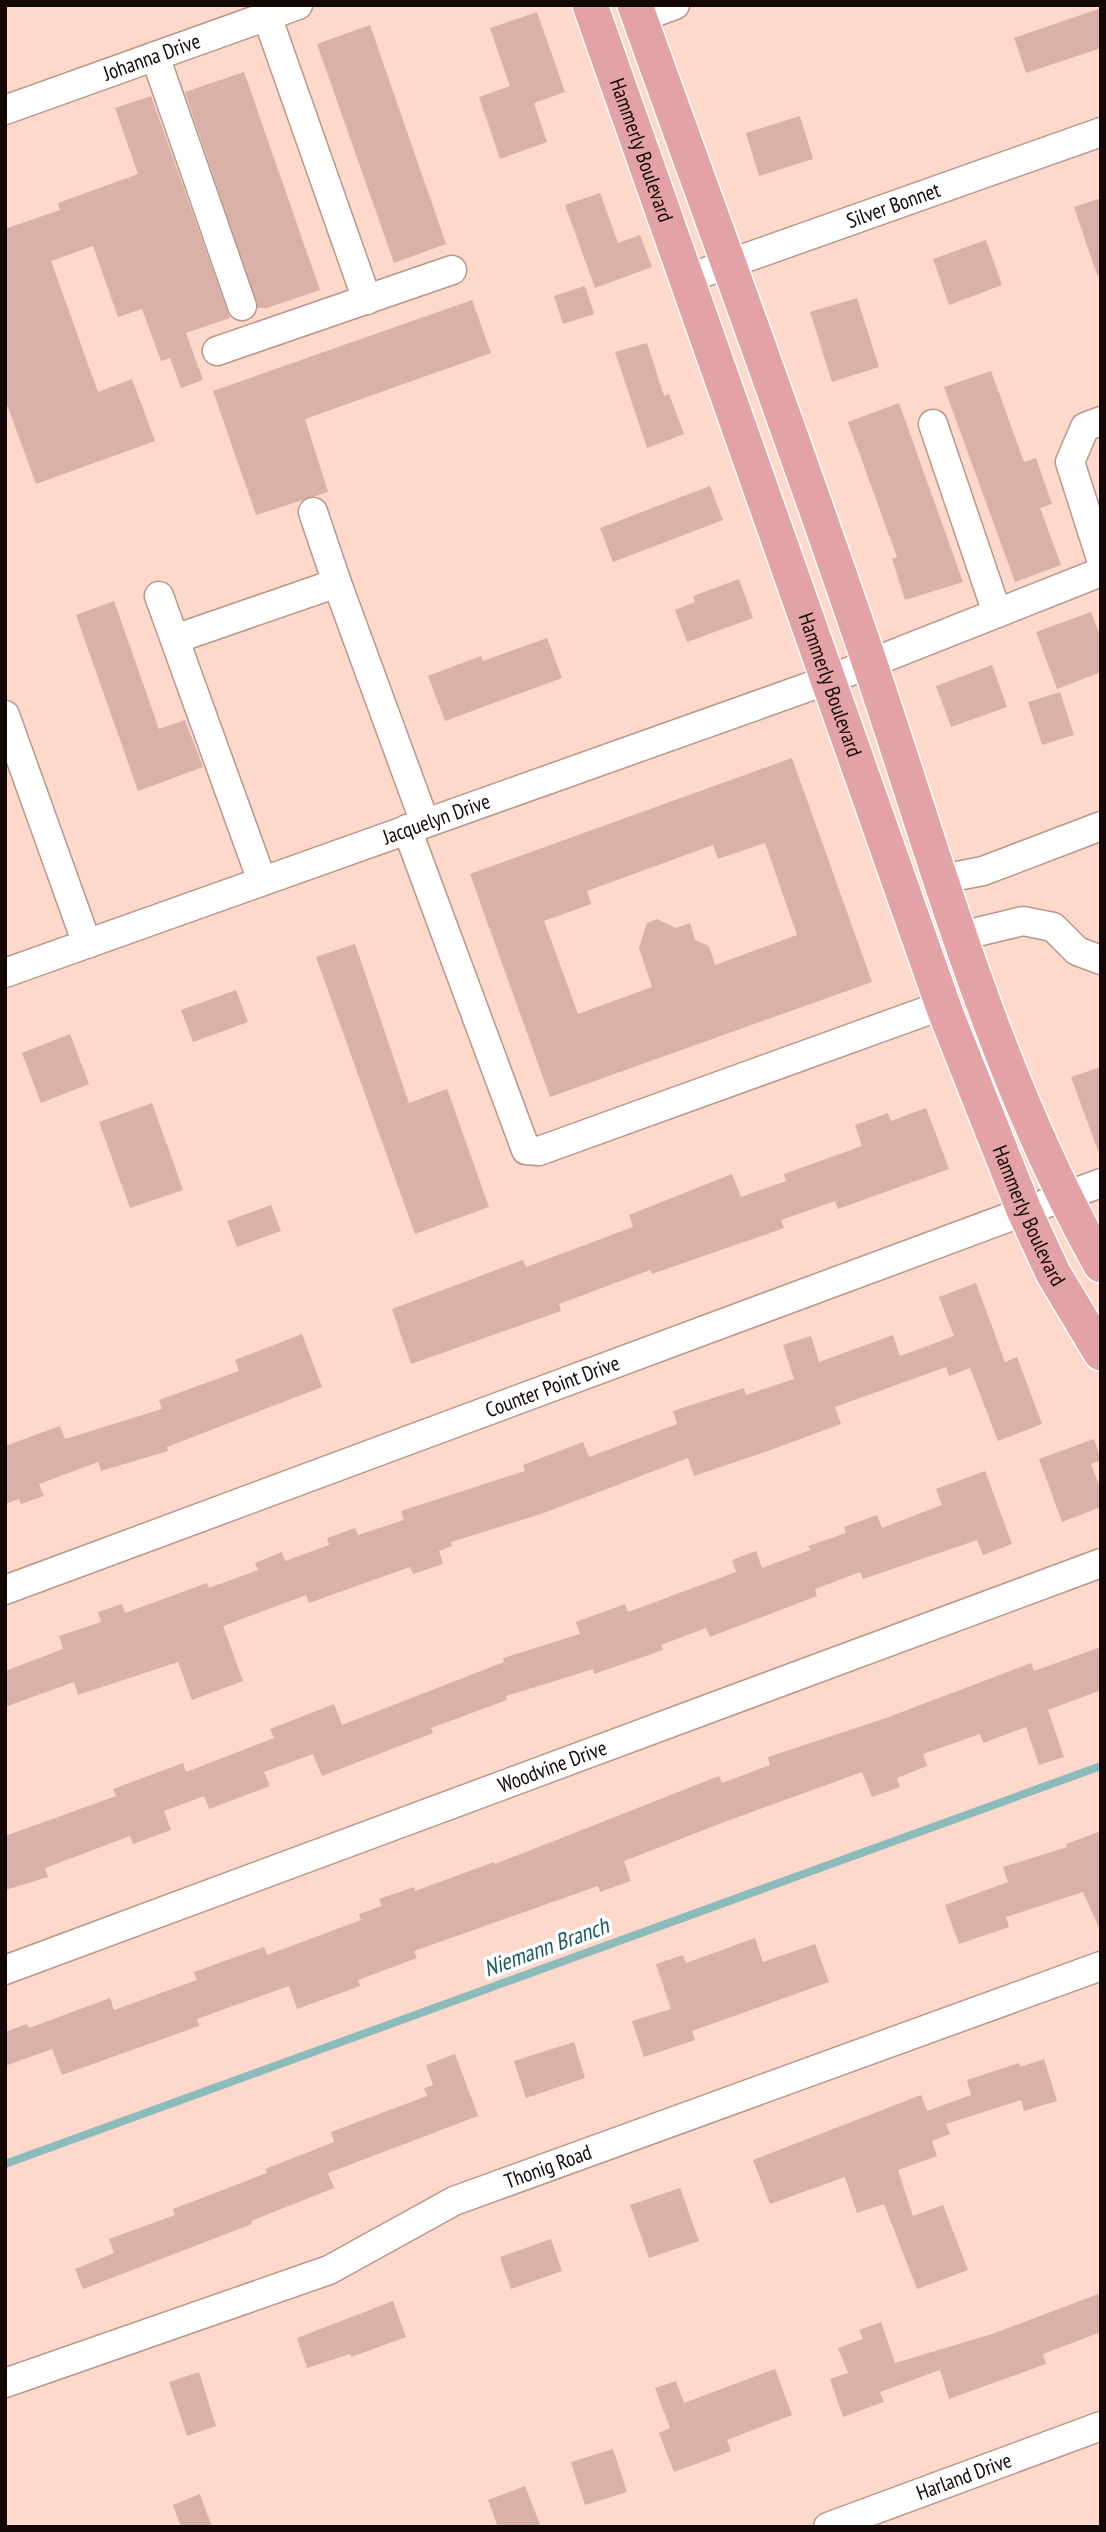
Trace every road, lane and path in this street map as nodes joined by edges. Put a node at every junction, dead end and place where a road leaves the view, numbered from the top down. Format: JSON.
{"nodes":[{"id":1,"x":298,"y":5,"type":"edge"},
{"id":2,"x":590,"y":5,"type":"edge"},
{"id":3,"x":675,"y":5,"type":"edge"},
{"id":4,"x":637,"y":12,"type":"edge"},
{"id":5,"x":267,"y":16,"type":"junction"},
{"id":6,"x":155,"y":56,"type":"junction"},
{"id":7,"x":5,"y":110,"type":"edge"},
{"id":8,"x":1101,"y":132,"type":"edge"},
{"id":9,"x":727,"y":265,"type":"junction"},
{"id":10,"x":452,"y":270,"type":"dead end"},
{"id":11,"x":686,"y":279,"type":"junction"},
{"id":12,"x":367,"y":300,"type":"junction"},
{"id":13,"x":242,"y":306,"type":"dead end"},
{"id":14,"x":217,"y":351,"type":"dead end"},
{"id":15,"x":1101,"y":421,"type":"edge"},
{"id":16,"x":933,"y":424,"type":"dead end"},
{"id":17,"x":313,"y":512,"type":"dead end"},
{"id":18,"x":1101,"y":559,"type":"edge"},
{"id":19,"x":1101,"y":572,"type":"edge"},
{"id":20,"x":337,"y":583,"type":"junction"},
{"id":21,"x":159,"y":596,"type":"dead end"},
{"id":22,"x":997,"y":613,"type":"junction"},
{"id":23,"x":175,"y":639,"type":"junction"},
{"id":24,"x":869,"y":663,"type":"junction"},
{"id":25,"x":828,"y":680,"type":"junction"},
{"id":26,"x":5,"y":715,"type":"edge"},
{"id":27,"x":416,"y":826,"type":"junction"},
{"id":28,"x":1101,"y":826,"type":"edge"},
{"id":29,"x":942,"y":879,"type":"junction"},
{"id":30,"x":262,"y":881,"type":"junction"},
{"id":31,"x":961,"y":936,"type":"junction"},
{"id":32,"x":87,"y":944,"type":"junction"},
{"id":33,"x":1101,"y":960,"type":"edge"},
{"id":34,"x":5,"y":973,"type":"edge"},
{"id":35,"x":943,"y":1005,"type":"junction"},
{"id":36,"x":1101,"y":1183,"type":"edge"},
{"id":37,"x":1062,"y":1197,"type":"junction"},
{"id":38,"x":1024,"y":1210,"type":"junction"},
{"id":39,"x":1101,"y":1265,"type":"edge"},
{"id":40,"x":1101,"y":1353,"type":"edge"},
{"id":41,"x":1101,"y":1563,"type":"edge"},
{"id":42,"x":5,"y":1590,"type":"edge"},
{"id":43,"x":1101,"y":1966,"type":"edge"},
{"id":44,"x":5,"y":1970,"type":"edge"},
{"id":45,"x":5,"y":2383,"type":"edge"},
{"id":46,"x":1101,"y":2426,"type":"edge"},
{"id":47,"x":828,"y":2527,"type":"edge"}],
"edges":[{"from":1,"to":5,"type":"street","name":"Johanna Drive"},
{"from":2,"to":11,"type":"main road","name":"Hammerly Boulevard"},
{"from":3,"to":4,"type":"street"},
{"from":4,"to":9,"type":"main road","name":"Hammerly Boulevard"},
{"from":5,"to":6,"type":"street","name":"Johanna Drive"},
{"from":5,"to":12,"type":"street"},
{"from":6,"to":7,"type":"street","name":"Johanna Drive"},
{"from":6,"to":13,"type":"street"},
{"from":8,"to":9,"type":"street","name":"Silver Bonnet"},
{"from":9,"to":11,"type":"street","name":"Silver Bonnet"},
{"from":9,"to":24,"type":"main road","name":"Hammerly Boulevard"},
{"from":10,"to":12,"type":"street"},
{"from":11,"to":25,"type":"main road","name":"Hammerly Boulevard"},
{"from":12,"to":14,"type":"street"},
{"from":15,"to":18,"type":"street"},
{"from":16,"to":22,"type":"street"},
{"from":17,"to":20,"type":"street"},
{"from":19,"to":22,"type":"street","name":"Jacquelyn Drive"},
{"from":20,"to":23,"type":"street"},
{"from":20,"to":27,"type":"street"},
{"from":21,"to":23,"type":"street"},
{"from":22,"to":24,"type":"street","name":"Jacquelyn Drive"},
{"from":23,"to":30,"type":"street"},
{"from":24,"to":25,"type":"street","name":"Jacquelyn Drive"},
{"from":24,"to":29,"type":"main road","name":"Hammerly Boulevard"},
{"from":25,"to":27,"type":"street","name":"Jacquelyn Drive"},
{"from":25,"to":35,"type":"main road","name":"Hammerly Boulevard"},
{"from":26,"to":32,"type":"street"},
{"from":27,"to":30,"type":"street","name":"Jacquelyn Drive"},
{"from":27,"to":35,"type":"street"},
{"from":28,"to":29,"type":"street"},
{"from":29,"to":31,"type":"main road","name":"Hammerly Boulevard"},
{"from":30,"to":32,"type":"street","name":"Jacquelyn Drive"},
{"from":31,"to":33,"type":"street"},
{"from":31,"to":37,"type":"main road","name":"Hammerly Boulevard"},
{"from":32,"to":34,"type":"street","name":"Jacquelyn Drive"},
{"from":35,"to":38,"type":"main road","name":"Hammerly Boulevard"},
{"from":36,"to":37,"type":"street","name":"Counter Point Drive"},
{"from":37,"to":38,"type":"street","name":"Counter Point Drive"},
{"from":37,"to":39,"type":"main road","name":"Hammerly Boulevard"},
{"from":38,"to":40,"type":"main road","name":"Hammerly Boulevard"},
{"from":38,"to":42,"type":"street","name":"Counter Point Drive"},
{"from":41,"to":44,"type":"street","name":"Woodvine Drive"},
{"from":43,"to":45,"type":"street","name":"Thonig Road"},
{"from":46,"to":47,"type":"street","name":"Harland Drive"}]}
